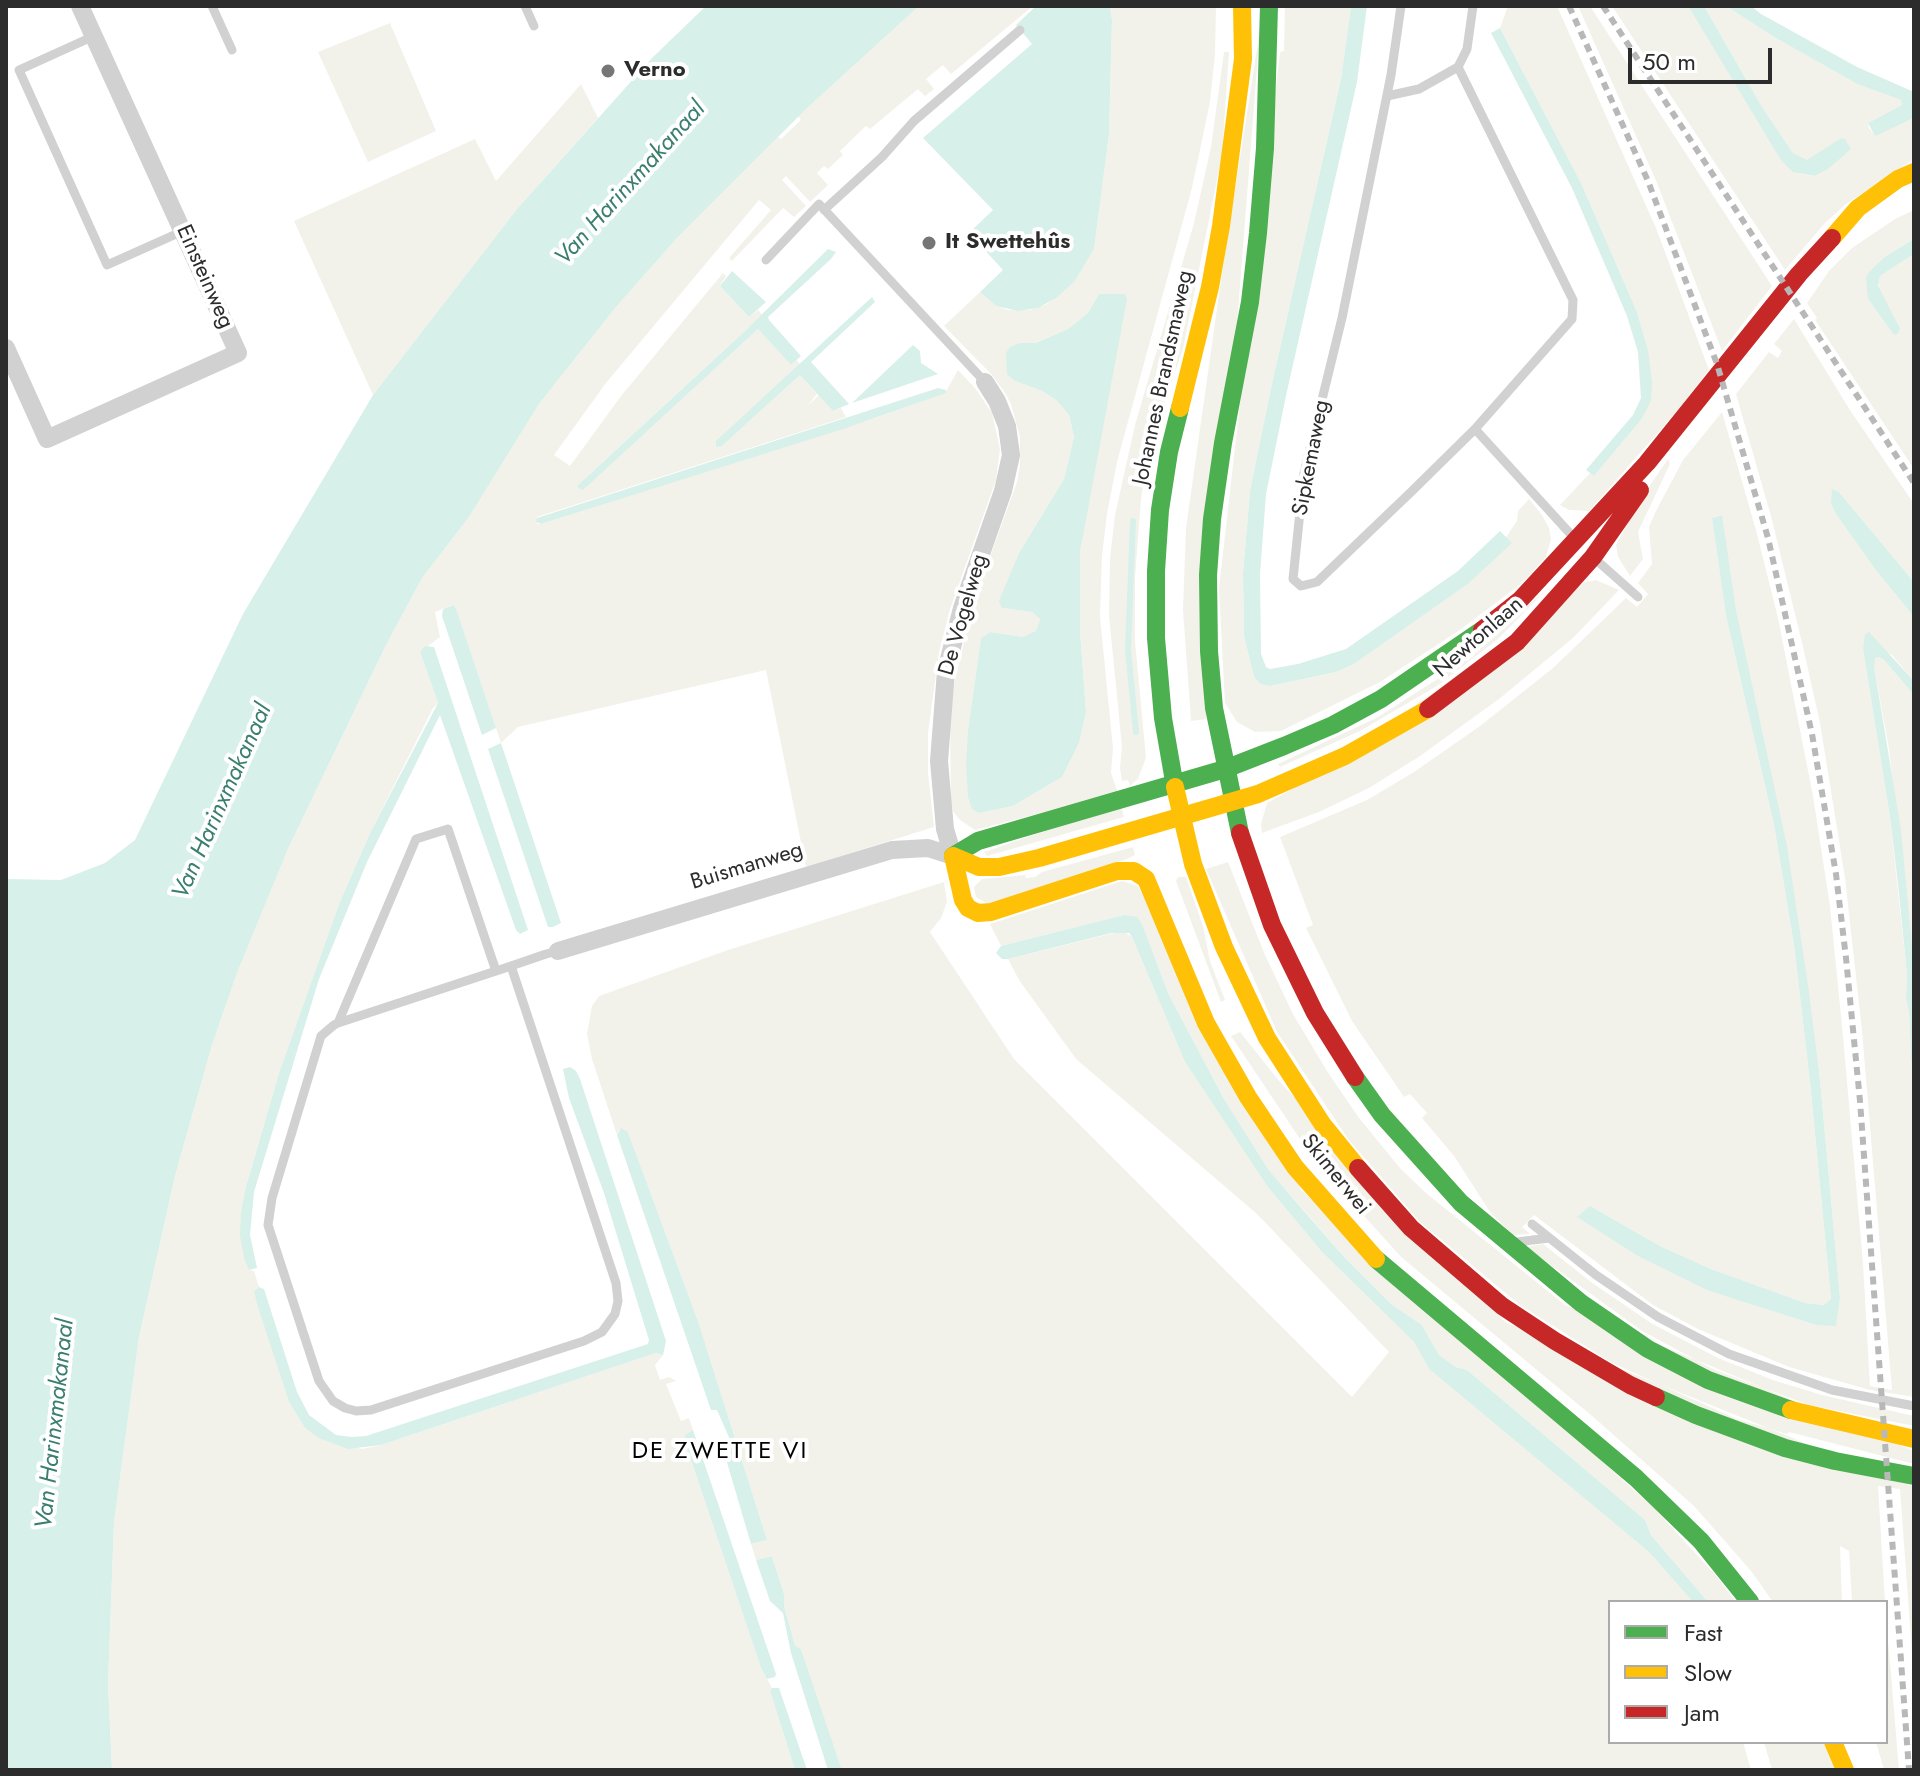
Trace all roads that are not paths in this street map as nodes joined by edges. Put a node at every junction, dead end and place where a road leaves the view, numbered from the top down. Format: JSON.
{"nodes":[{"id":1,"x":80,"y":6,"type":"edge"},
{"id":2,"x":212,"y":6,"type":"edge"},
{"id":3,"x":525,"y":6,"type":"edge"},
{"id":4,"x":1242,"y":6,"type":"edge"},
{"id":5,"x":1269,"y":6,"type":"edge"},
{"id":6,"x":1401,"y":6,"type":"edge"},
{"id":7,"x":1473,"y":6,"type":"edge"},
{"id":8,"x":534,"y":26,"type":"dead end"},
{"id":9,"x":1020,"y":30,"type":"dead end"},
{"id":10,"x":94,"y":36,"type":"junction"},
{"id":11,"x":232,"y":50,"type":"dead end"},
{"id":12,"x":1458,"y":67,"type":"junction"},
{"id":13,"x":1387,"y":96,"type":"junction"},
{"id":14,"x":1914,"y":172,"type":"edge"},
{"id":15,"x":824,"y":210,"type":"junction"},
{"id":16,"x":183,"y":231,"type":"junction"},
{"id":17,"x":766,"y":260,"type":"dead end"},
{"id":18,"x":6,"y":348,"type":"edge"},
{"id":19,"x":985,"y":382,"type":"joint"},
{"id":20,"x":1682,"y":422,"type":"junction"},
{"id":21,"x":1475,"y":429,"type":"junction"},
{"id":22,"x":1576,"y":541,"type":"junction"},
{"id":23,"x":1593,"y":557,"type":"junction"},
{"id":24,"x":1638,"y":597,"type":"dead end"},
{"id":25,"x":1225,"y":769,"type":"junction"},
{"id":26,"x":1174,"y":784,"type":"junction"},
{"id":27,"x":1232,"y":802,"type":"junction"},
{"id":28,"x":1181,"y":816,"type":"junction"},
{"id":29,"x":953,"y":856,"type":"junction"},
{"id":30,"x":558,"y":951,"type":"joint"},
{"id":31,"x":511,"y":966,"type":"junction"},
{"id":32,"x":496,"y":971,"type":"junction"},
{"id":33,"x":338,"y":1023,"type":"junction"},
{"id":34,"x":1532,"y":1224,"type":"dead end"},
{"id":35,"x":1549,"y":1238,"type":"junction"},
{"id":36,"x":1506,"y":1243,"type":"junction"},
{"id":37,"x":1914,"y":1406,"type":"edge"},
{"id":38,"x":1914,"y":1439,"type":"edge"},
{"id":39,"x":1914,"y":1476,"type":"edge"},
{"id":40,"x":1748,"y":1600,"type":"edge"},
{"id":41,"x":1834,"y":1744,"type":"edge"},
{"id":42,"x":1845,"y":1770,"type":"edge"}],
"edges":[{"from":1,"to":10,"type":"street","name":"Einsteinweg"},
{"from":2,"to":11,"type":"lane"},
{"from":3,"to":8,"type":"lane"},
{"from":4,"to":26,"type":"main road","name":"Johannes Brandsmaweg"},
{"from":5,"to":25,"type":"main road"},
{"from":6,"to":13,"type":"lane","name":"Sipkemaweg"},
{"from":7,"to":12,"type":"lane"},
{"from":9,"to":15,"type":"lane"},
{"from":10,"to":16,"type":"street","name":"Einsteinweg"},
{"from":10,"to":16,"type":"lane"},
{"from":12,"to":13,"type":"lane"},
{"from":12,"to":21,"type":"lane","name":"Sipkemaweg"},
{"from":13,"to":21,"type":"lane","name":"Sipkemaweg"},
{"from":14,"to":20,"type":"main road","name":"Newtonlaan"},
{"from":15,"to":17,"type":"lane"},
{"from":15,"to":19,"type":"lane"},
{"from":16,"to":18,"type":"street","name":"Einsteinweg"},
{"from":19,"to":29,"type":"street","name":"De Vogelweg"},
{"from":20,"to":22,"type":"main road","name":"Newtonlaan"},
{"from":20,"to":23,"type":"main road","name":"Newtonlaan"},
{"from":21,"to":22,"type":"lane"},
{"from":22,"to":23,"type":"lane"},
{"from":22,"to":25,"type":"main road","name":"Newtonlaan"},
{"from":23,"to":24,"type":"lane"},
{"from":23,"to":27,"type":"main road","name":"Newtonlaan"},
{"from":25,"to":26,"type":"main road","name":"Newtonlaan"},
{"from":25,"to":27,"type":"main road"},
{"from":26,"to":28,"type":"main road","name":"Johannes Brandsmaweg"},
{"from":26,"to":29,"type":"main road"},
{"from":27,"to":28,"type":"main road","name":"Newtonlaan"},
{"from":27,"to":36,"type":"main road"},
{"from":28,"to":29,"type":"main road","name":"Buismanweg"},
{"from":28,"to":39,"type":"main road","name":"Johannes Brandsmaweg"},
{"from":29,"to":30,"type":"street","name":"Buismanweg"},
{"from":29,"to":40,"type":"main road","name":"Skimerwei"},
{"from":30,"to":31,"type":"lane"},
{"from":31,"to":32,"type":"lane"},
{"from":31,"to":33,"type":"lane"},
{"from":32,"to":33,"type":"lane"},
{"from":32,"to":33,"type":"lane"},
{"from":34,"to":35,"type":"lane"},
{"from":35,"to":36,"type":"lane"},
{"from":35,"to":37,"type":"lane"},
{"from":36,"to":38,"type":"main road"},
{"from":41,"to":42,"type":"main road"}]}
